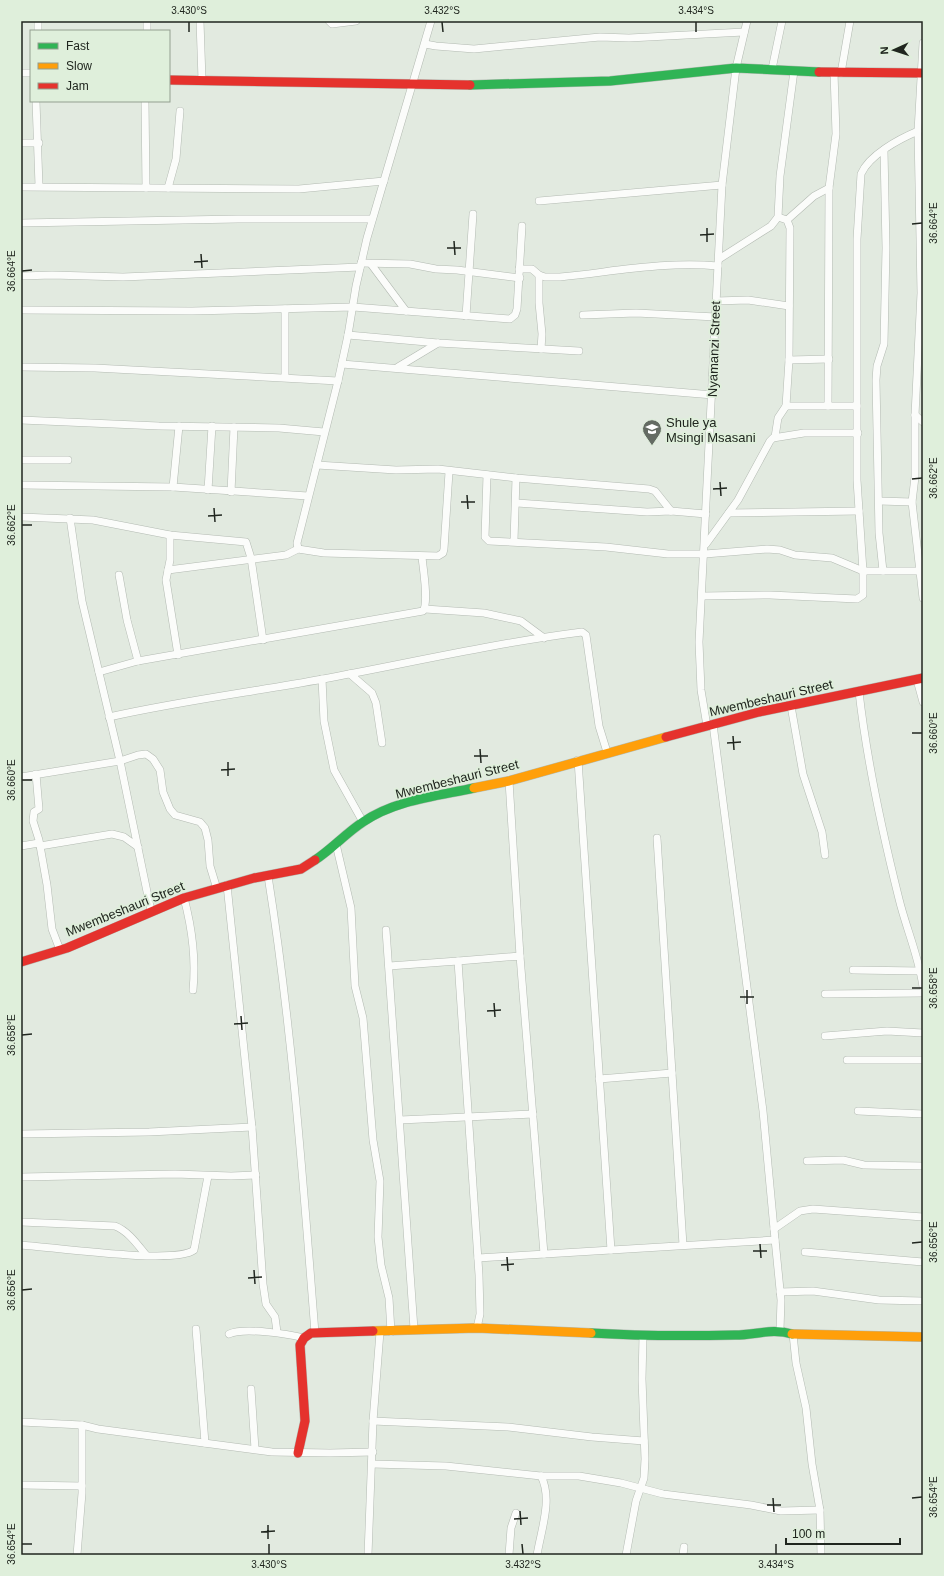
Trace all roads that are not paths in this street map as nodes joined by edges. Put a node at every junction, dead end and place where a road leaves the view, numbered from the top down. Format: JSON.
{"nodes":[{"id":1,"x":200,"y":21,"type":"edge"},
{"id":2,"x":329,"y":21,"type":"edge"},
{"id":3,"x":356,"y":21,"type":"edge"},
{"id":4,"x":431,"y":21,"type":"edge"},
{"id":5,"x":747,"y":21,"type":"edge"},
{"id":6,"x":782,"y":21,"type":"edge"},
{"id":7,"x":850,"y":21,"type":"edge"},
{"id":8,"x":744,"y":32,"type":"junction"},
{"id":9,"x":923,"y":42,"type":"edge"},
{"id":10,"x":425,"y":44,"type":"junction"},
{"id":11,"x":736,"y":68,"type":"junction"},
{"id":12,"x":772,"y":69,"type":"junction"},
{"id":13,"x":794,"y":70,"type":"junction"},
{"id":14,"x":838,"y":73,"type":"junction"},
{"id":15,"x":921,"y":73,"type":"junction"},
{"id":16,"x":170,"y":80,"type":"edge"},
{"id":17,"x":202,"y":80,"type":"junction"},
{"id":18,"x":412,"y":84,"type":"junction"},
{"id":19,"x":36,"y":102,"type":"edge"},
{"id":20,"x":146,"y":102,"type":"edge"},
{"id":21,"x":180,"y":111,"type":"dead end"},
{"id":22,"x":921,"y":122,"type":"edge"},
{"id":23,"x":918,"y":131,"type":"junction"},
{"id":24,"x":21,"y":143,"type":"edge"},
{"id":25,"x":39,"y":143,"type":"junction"},
{"id":26,"x":884,"y":150,"type":"junction"},
{"id":27,"x":921,"y":163,"type":"edge"},
{"id":28,"x":384,"y":181,"type":"junction"},
{"id":29,"x":722,"y":185,"type":"junction"},
{"id":30,"x":21,"y":186,"type":"edge"},
{"id":31,"x":38,"y":186,"type":"junction"},
{"id":32,"x":146,"y":188,"type":"junction"},
{"id":33,"x":168,"y":188,"type":"junction"},
{"id":34,"x":829,"y":188,"type":"junction"},
{"id":35,"x":540,"y":201,"type":"dead end"},
{"id":36,"x":474,"y":214,"type":"dead end"},
{"id":37,"x":778,"y":217,"type":"junction"},
{"id":38,"x":372,"y":219,"type":"junction"},
{"id":39,"x":787,"y":220,"type":"junction"},
{"id":40,"x":21,"y":223,"type":"edge"},
{"id":41,"x":522,"y":226,"type":"dead end"},
{"id":42,"x":718,"y":263,"type":"junction"},
{"id":43,"x":371,"y":264,"type":"junction"},
{"id":44,"x":360,"y":265,"type":"junction"},
{"id":45,"x":519,"y":269,"type":"junction"},
{"id":46,"x":470,"y":271,"type":"junction"},
{"id":47,"x":539,"y":275,"type":"junction"},
{"id":48,"x":21,"y":276,"type":"edge"},
{"id":49,"x":520,"y":278,"type":"junction"},
{"id":50,"x":716,"y":301,"type":"junction"},
{"id":51,"x":789,"y":306,"type":"junction"},
{"id":52,"x":352,"y":307,"type":"junction"},
{"id":53,"x":285,"y":309,"type":"junction"},
{"id":54,"x":21,"y":310,"type":"edge"},
{"id":55,"x":406,"y":311,"type":"junction"},
{"id":56,"x":583,"y":315,"type":"dead end"},
{"id":57,"x":466,"y":316,"type":"junction"},
{"id":58,"x":716,"y":317,"type":"junction"},
{"id":59,"x":348,"y":335,"type":"junction"},
{"id":60,"x":438,"y":343,"type":"junction"},
{"id":61,"x":541,"y":349,"type":"junction"},
{"id":62,"x":579,"y":352,"type":"dead end"},
{"id":63,"x":921,"y":357,"type":"edge"},
{"id":64,"x":828,"y":358,"type":"junction"},
{"id":65,"x":789,"y":360,"type":"junction"},
{"id":66,"x":342,"y":364,"type":"junction"},
{"id":67,"x":398,"y":367,"type":"junction"},
{"id":68,"x":21,"y":368,"type":"edge"},
{"id":69,"x":285,"y":378,"type":"junction"},
{"id":70,"x":338,"y":381,"type":"junction"},
{"id":71,"x":713,"y":395,"type":"junction"},
{"id":72,"x":786,"y":406,"type":"junction"},
{"id":73,"x":828,"y":406,"type":"junction"},
{"id":74,"x":857,"y":406,"type":"junction"},
{"id":75,"x":915,"y":415,"type":"junction"},
{"id":76,"x":21,"y":420,"type":"edge"},
{"id":77,"x":923,"y":422,"type":"edge"},
{"id":78,"x":179,"y":426,"type":"junction"},
{"id":79,"x":212,"y":426,"type":"junction"},
{"id":80,"x":234,"y":427,"type":"junction"},
{"id":81,"x":324,"y":432,"type":"junction"},
{"id":82,"x":858,"y":433,"type":"junction"},
{"id":83,"x":776,"y":437,"type":"junction"},
{"id":84,"x":21,"y":460,"type":"edge"},
{"id":85,"x":68,"y":460,"type":"dead end"},
{"id":86,"x":317,"y":465,"type":"junction"},
{"id":87,"x":450,"y":472,"type":"junction"},
{"id":88,"x":487,"y":475,"type":"junction"},
{"id":89,"x":516,"y":478,"type":"junction"},
{"id":90,"x":21,"y":485,"type":"edge"},
{"id":91,"x":173,"y":487,"type":"junction"},
{"id":92,"x":208,"y":490,"type":"junction"},
{"id":93,"x":231,"y":492,"type":"junction"},
{"id":94,"x":308,"y":496,"type":"junction"},
{"id":95,"x":879,"y":501,"type":"junction"},
{"id":96,"x":912,"y":502,"type":"junction"},
{"id":97,"x":516,"y":503,"type":"junction"},
{"id":98,"x":671,"y":511,"type":"junction"},
{"id":99,"x":859,"y":511,"type":"junction"},
{"id":100,"x":729,"y":513,"type":"junction"},
{"id":101,"x":706,"y":514,"type":"junction"},
{"id":102,"x":21,"y":517,"type":"edge"},
{"id":103,"x":70,"y":518,"type":"junction"},
{"id":104,"x":170,"y":535,"type":"junction"},
{"id":105,"x":514,"y":541,"type":"junction"},
{"id":106,"x":705,"y":545,"type":"junction"},
{"id":107,"x":298,"y":549,"type":"junction"},
{"id":108,"x":705,"y":554,"type":"junction"},
{"id":109,"x":422,"y":557,"type":"junction"},
{"id":110,"x":251,"y":558,"type":"junction"},
{"id":111,"x":168,"y":570,"type":"junction"},
{"id":112,"x":863,"y":571,"type":"junction"},
{"id":113,"x":883,"y":571,"type":"junction"},
{"id":114,"x":920,"y":571,"type":"junction"},
{"id":115,"x":119,"y":575,"type":"dead end"},
{"id":116,"x":702,"y":596,"type":"junction"},
{"id":117,"x":923,"y":598,"type":"edge"},
{"id":118,"x":425,"y":610,"type":"junction"},
{"id":119,"x":544,"y":638,"type":"junction"},
{"id":120,"x":263,"y":640,"type":"junction"},
{"id":121,"x":178,"y":655,"type":"junction"},
{"id":122,"x":138,"y":661,"type":"junction"},
{"id":123,"x":99,"y":672,"type":"junction"},
{"id":124,"x":350,"y":674,"type":"junction"},
{"id":125,"x":322,"y":679,"type":"junction"},
{"id":126,"x":920,"y":679,"type":"edge"},
{"id":127,"x":859,"y":692,"type":"junction"},
{"id":128,"x":923,"y":702,"type":"edge"},
{"id":129,"x":791,"y":706,"type":"junction"},
{"id":130,"x":109,"y":717,"type":"junction"},
{"id":131,"x":710,"y":725,"type":"junction"},
{"id":132,"x":382,"y":743,"type":"dead end"},
{"id":133,"x":607,"y":752,"type":"junction"},
{"id":134,"x":578,"y":760,"type":"junction"},
{"id":135,"x":120,"y":761,"type":"junction"},
{"id":136,"x":36,"y":774,"type":"junction"},
{"id":137,"x":21,"y":776,"type":"edge"},
{"id":138,"x":508,"y":781,"type":"junction"},
{"id":139,"x":363,"y":822,"type":"junction"},
{"id":140,"x":656,"y":838,"type":"dead end"},
{"id":141,"x":40,"y":844,"type":"junction"},
{"id":142,"x":336,"y":844,"type":"junction"},
{"id":143,"x":21,"y":846,"type":"edge"},
{"id":144,"x":138,"y":847,"type":"junction"},
{"id":145,"x":825,"y":855,"type":"dead end"},
{"id":146,"x":268,"y":876,"type":"junction"},
{"id":147,"x":227,"y":885,"type":"junction"},
{"id":148,"x":216,"y":888,"type":"junction"},
{"id":149,"x":184,"y":898,"type":"junction"},
{"id":150,"x":150,"y":911,"type":"junction"},
{"id":151,"x":386,"y":930,"type":"dead end"},
{"id":152,"x":60,"y":950,"type":"junction"},
{"id":153,"x":520,"y":956,"type":"junction"},
{"id":154,"x":458,"y":961,"type":"junction"},
{"id":155,"x":21,"y":962,"type":"edge"},
{"id":156,"x":389,"y":966,"type":"junction"},
{"id":157,"x":853,"y":970,"type":"dead end"},
{"id":158,"x":921,"y":971,"type":"junction"},
{"id":159,"x":923,"y":987,"type":"edge"},
{"id":160,"x":193,"y":990,"type":"dead end"},
{"id":161,"x":825,"y":994,"type":"dead end"},
{"id":162,"x":923,"y":994,"type":"edge"},
{"id":163,"x":923,"y":1033,"type":"edge"},
{"id":164,"x":825,"y":1036,"type":"dead end"},
{"id":165,"x":847,"y":1060,"type":"dead end"},
{"id":166,"x":923,"y":1060,"type":"edge"},
{"id":167,"x":672,"y":1073,"type":"junction"},
{"id":168,"x":599,"y":1079,"type":"junction"},
{"id":169,"x":858,"y":1112,"type":"dead end"},
{"id":170,"x":533,"y":1114,"type":"junction"},
{"id":171,"x":923,"y":1114,"type":"edge"},
{"id":172,"x":468,"y":1117,"type":"junction"},
{"id":173,"x":400,"y":1120,"type":"junction"},
{"id":174,"x":252,"y":1126,"type":"junction"},
{"id":175,"x":21,"y":1134,"type":"edge"},
{"id":176,"x":807,"y":1161,"type":"dead end"},
{"id":177,"x":923,"y":1166,"type":"edge"},
{"id":178,"x":256,"y":1175,"type":"junction"},
{"id":179,"x":208,"y":1176,"type":"junction"},
{"id":180,"x":21,"y":1178,"type":"edge"},
{"id":181,"x":923,"y":1217,"type":"edge"},
{"id":182,"x":21,"y":1222,"type":"edge"},
{"id":183,"x":774,"y":1229,"type":"junction"},
{"id":184,"x":775,"y":1240,"type":"junction"},
{"id":185,"x":21,"y":1245,"type":"edge"},
{"id":186,"x":683,"y":1245,"type":"junction"},
{"id":187,"x":610,"y":1250,"type":"junction"},
{"id":188,"x":805,"y":1252,"type":"dead end"},
{"id":189,"x":544,"y":1254,"type":"junction"},
{"id":190,"x":146,"y":1255,"type":"junction"},
{"id":191,"x":478,"y":1258,"type":"junction"},
{"id":192,"x":923,"y":1262,"type":"edge"},
{"id":193,"x":780,"y":1292,"type":"junction"},
{"id":194,"x":923,"y":1301,"type":"edge"},
{"id":195,"x":477,"y":1328,"type":"junction"},
{"id":196,"x":196,"y":1329,"type":"dead end"},
{"id":197,"x":414,"y":1329,"type":"junction"},
{"id":198,"x":780,"y":1330,"type":"junction"},
{"id":199,"x":277,"y":1332,"type":"junction"},
{"id":200,"x":380,"y":1332,"type":"junction"},
{"id":201,"x":391,"y":1332,"type":"junction"},
{"id":202,"x":315,"y":1333,"type":"junction"},
{"id":203,"x":229,"y":1334,"type":"dead end"},
{"id":204,"x":793,"y":1334,"type":"junction"},
{"id":205,"x":643,"y":1336,"type":"junction"},
{"id":206,"x":923,"y":1337,"type":"edge"},
{"id":207,"x":304,"y":1338,"type":"junction"},
{"id":208,"x":251,"y":1389,"type":"dead end"},
{"id":209,"x":374,"y":1421,"type":"junction"},
{"id":210,"x":21,"y":1422,"type":"edge"},
{"id":211,"x":82,"y":1425,"type":"junction"},
{"id":212,"x":644,"y":1441,"type":"junction"},
{"id":213,"x":205,"y":1443,"type":"junction"},
{"id":214,"x":255,"y":1449,"type":"junction"},
{"id":215,"x":373,"y":1452,"type":"junction"},
{"id":216,"x":298,"y":1453,"type":"junction"},
{"id":217,"x":372,"y":1464,"type":"junction"},
{"id":218,"x":541,"y":1476,"type":"junction"},
{"id":219,"x":21,"y":1485,"type":"edge"},
{"id":220,"x":82,"y":1486,"type":"junction"},
{"id":221,"x":641,"y":1488,"type":"junction"},
{"id":222,"x":820,"y":1510,"type":"junction"},
{"id":223,"x":516,"y":1513,"type":"dead end"},
{"id":224,"x":684,"y":1547,"type":"dead end"},
{"id":225,"x":77,"y":1555,"type":"edge"},
{"id":226,"x":368,"y":1555,"type":"edge"},
{"id":227,"x":509,"y":1555,"type":"edge"},
{"id":228,"x":537,"y":1555,"type":"edge"},
{"id":229,"x":626,"y":1555,"type":"edge"},
{"id":230,"x":683,"y":1555,"type":"edge"},
{"id":231,"x":821,"y":1555,"type":"edge"}],
"edges":[{"from":1,"to":17,"type":"street"},
{"from":2,"to":3,"type":"street"},
{"from":4,"to":10,"type":"street"},
{"from":5,"to":8,"type":"street","name":"Nyamanzi Street"},
{"from":6,"to":12,"type":"street"},
{"from":7,"to":14,"type":"street"},
{"from":8,"to":10,"type":"street"},
{"from":8,"to":11,"type":"street","name":"Nyamanzi Street"},
{"from":9,"to":15,"type":"street"},
{"from":10,"to":18,"type":"street"},
{"from":11,"to":12,"type":"street"},
{"from":11,"to":18,"type":"street"},
{"from":11,"to":29,"type":"street","name":"Nyamanzi Street"},
{"from":12,"to":13,"type":"street"},
{"from":13,"to":14,"type":"street"},
{"from":13,"to":37,"type":"street"},
{"from":14,"to":15,"type":"street"},
{"from":14,"to":34,"type":"street"},
{"from":15,"to":22,"type":"street"},
{"from":16,"to":17,"type":"street"},
{"from":17,"to":18,"type":"street"},
{"from":18,"to":28,"type":"street"},
{"from":19,"to":25,"type":"street"},
{"from":20,"to":32,"type":"street"},
{"from":21,"to":33,"type":"street"},
{"from":22,"to":23,"type":"street"},
{"from":23,"to":26,"type":"street"},
{"from":23,"to":27,"type":"street"},
{"from":24,"to":25,"type":"street"},
{"from":25,"to":31,"type":"street"},
{"from":26,"to":74,"type":"street"},
{"from":26,"to":95,"type":"street"},
{"from":27,"to":63,"type":"street"},
{"from":28,"to":33,"type":"street"},
{"from":28,"to":38,"type":"street"},
{"from":29,"to":35,"type":"street"},
{"from":29,"to":42,"type":"street","name":"Nyamanzi Street"},
{"from":30,"to":31,"type":"street"},
{"from":31,"to":32,"type":"street"},
{"from":32,"to":33,"type":"street"},
{"from":34,"to":39,"type":"street"},
{"from":34,"to":64,"type":"street"},
{"from":36,"to":46,"type":"street"},
{"from":37,"to":39,"type":"street"},
{"from":37,"to":42,"type":"street"},
{"from":38,"to":40,"type":"street"},
{"from":38,"to":44,"type":"street"},
{"from":39,"to":51,"type":"street"},
{"from":41,"to":45,"type":"street"},
{"from":42,"to":47,"type":"street"},
{"from":42,"to":50,"type":"street","name":"Nyamanzi Street"},
{"from":43,"to":44,"type":"street"},
{"from":43,"to":46,"type":"street"},
{"from":43,"to":55,"type":"street"},
{"from":44,"to":48,"type":"street"},
{"from":44,"to":52,"type":"street"},
{"from":45,"to":47,"type":"street"},
{"from":45,"to":49,"type":"street"},
{"from":46,"to":49,"type":"street"},
{"from":46,"to":57,"type":"street"},
{"from":47,"to":61,"type":"street"},
{"from":49,"to":57,"type":"street"},
{"from":50,"to":51,"type":"street"},
{"from":50,"to":58,"type":"street","name":"Nyamanzi Street"},
{"from":51,"to":65,"type":"street"},
{"from":52,"to":53,"type":"street"},
{"from":52,"to":55,"type":"street"},
{"from":52,"to":59,"type":"street"},
{"from":53,"to":54,"type":"street"},
{"from":53,"to":69,"type":"street"},
{"from":55,"to":57,"type":"street"},
{"from":56,"to":58,"type":"street"},
{"from":58,"to":71,"type":"street","name":"Nyamanzi Street"},
{"from":59,"to":60,"type":"street"},
{"from":59,"to":66,"type":"street"},
{"from":60,"to":61,"type":"street"},
{"from":60,"to":67,"type":"street"},
{"from":61,"to":62,"type":"street"},
{"from":63,"to":75,"type":"street"},
{"from":64,"to":65,"type":"street"},
{"from":64,"to":73,"type":"street"},
{"from":65,"to":72,"type":"street"},
{"from":66,"to":67,"type":"street"},
{"from":66,"to":70,"type":"street"},
{"from":67,"to":71,"type":"street"},
{"from":68,"to":69,"type":"street"},
{"from":69,"to":70,"type":"street"},
{"from":70,"to":81,"type":"street"},
{"from":71,"to":101,"type":"street","name":"Nyamanzi Street"},
{"from":72,"to":73,"type":"street"},
{"from":72,"to":83,"type":"street"},
{"from":73,"to":74,"type":"street"},
{"from":74,"to":82,"type":"street"},
{"from":75,"to":77,"type":"street"},
{"from":75,"to":96,"type":"street"},
{"from":76,"to":78,"type":"street"},
{"from":78,"to":79,"type":"street"},
{"from":78,"to":91,"type":"street"},
{"from":79,"to":80,"type":"street"},
{"from":79,"to":92,"type":"street"},
{"from":80,"to":81,"type":"street"},
{"from":80,"to":93,"type":"street"},
{"from":81,"to":86,"type":"street"},
{"from":82,"to":83,"type":"street"},
{"from":82,"to":99,"type":"street"},
{"from":83,"to":100,"type":"street"},
{"from":84,"to":85,"type":"street"},
{"from":86,"to":87,"type":"street"},
{"from":86,"to":94,"type":"street"},
{"from":87,"to":88,"type":"street"},
{"from":87,"to":109,"type":"street"},
{"from":88,"to":89,"type":"street"},
{"from":88,"to":105,"type":"street"},
{"from":89,"to":97,"type":"street"},
{"from":89,"to":98,"type":"street"},
{"from":90,"to":91,"type":"street"},
{"from":91,"to":92,"type":"street"},
{"from":92,"to":93,"type":"street"},
{"from":93,"to":94,"type":"street"},
{"from":94,"to":107,"type":"street"},
{"from":95,"to":96,"type":"street"},
{"from":95,"to":113,"type":"street"},
{"from":96,"to":114,"type":"street"},
{"from":97,"to":98,"type":"street"},
{"from":97,"to":105,"type":"street"},
{"from":98,"to":101,"type":"street"},
{"from":99,"to":100,"type":"street"},
{"from":99,"to":112,"type":"street"},
{"from":100,"to":106,"type":"street"},
{"from":101,"to":106,"type":"street","name":"Nyamanzi Street"},
{"from":102,"to":103,"type":"street"},
{"from":103,"to":104,"type":"street"},
{"from":103,"to":123,"type":"street"},
{"from":104,"to":110,"type":"street"},
{"from":104,"to":111,"type":"street"},
{"from":105,"to":108,"type":"street"},
{"from":106,"to":108,"type":"street","name":"Nyamanzi Street"},
{"from":107,"to":109,"type":"street"},
{"from":107,"to":110,"type":"street"},
{"from":108,"to":112,"type":"street"},
{"from":108,"to":116,"type":"street","name":"Nyamanzi Street"},
{"from":109,"to":118,"type":"street"},
{"from":110,"to":111,"type":"street"},
{"from":110,"to":120,"type":"street"},
{"from":111,"to":121,"type":"street"},
{"from":112,"to":113,"type":"street"},
{"from":112,"to":116,"type":"street"},
{"from":113,"to":114,"type":"street"},
{"from":114,"to":117,"type":"street"},
{"from":115,"to":122,"type":"street"},
{"from":116,"to":131,"type":"street","name":"Nyamanzi Street"},
{"from":118,"to":119,"type":"street"},
{"from":118,"to":120,"type":"street"},
{"from":119,"to":124,"type":"street"},
{"from":119,"to":133,"type":"street"},
{"from":120,"to":121,"type":"street"},
{"from":121,"to":122,"type":"street"},
{"from":122,"to":123,"type":"street"},
{"from":123,"to":130,"type":"street"},
{"from":124,"to":125,"type":"street"},
{"from":124,"to":132,"type":"street"},
{"from":125,"to":130,"type":"street"},
{"from":125,"to":139,"type":"street"},
{"from":126,"to":127,"type":"street","name":"Mwembeshauri Street"},
{"from":126,"to":128,"type":"street"},
{"from":127,"to":129,"type":"street","name":"Mwembeshauri Street"},
{"from":127,"to":158,"type":"street"},
{"from":129,"to":131,"type":"street","name":"Mwembeshauri Street"},
{"from":129,"to":145,"type":"street"},
{"from":130,"to":135,"type":"street"},
{"from":131,"to":133,"type":"street","name":"Mwembeshauri Street"},
{"from":131,"to":183,"type":"street","name":"Nyamanzi Street"},
{"from":133,"to":134,"type":"street","name":"Mwembeshauri Street"},
{"from":134,"to":138,"type":"street","name":"Mwembeshauri Street"},
{"from":134,"to":168,"type":"street"},
{"from":135,"to":136,"type":"street"},
{"from":135,"to":144,"type":"street"},
{"from":135,"to":148,"type":"street"},
{"from":136,"to":137,"type":"street"},
{"from":136,"to":141,"type":"street"},
{"from":138,"to":139,"type":"street","name":"Mwembeshauri Street"},
{"from":138,"to":153,"type":"street"},
{"from":139,"to":142,"type":"street","name":"Mwembeshauri Street"},
{"from":140,"to":167,"type":"street"},
{"from":141,"to":143,"type":"street"},
{"from":141,"to":144,"type":"street"},
{"from":141,"to":152,"type":"street"},
{"from":142,"to":146,"type":"street","name":"Mwembeshauri Street"},
{"from":142,"to":201,"type":"street"},
{"from":144,"to":150,"type":"street"},
{"from":146,"to":147,"type":"street","name":"Mwembeshauri Street"},
{"from":146,"to":202,"type":"street"},
{"from":147,"to":148,"type":"street","name":"Mwembeshauri Street"},
{"from":147,"to":174,"type":"street"},
{"from":148,"to":149,"type":"street","name":"Mwembeshauri Street"},
{"from":149,"to":150,"type":"street","name":"Mwembeshauri Street"},
{"from":149,"to":160,"type":"street"},
{"from":150,"to":152,"type":"street","name":"Mwembeshauri Street"},
{"from":151,"to":156,"type":"street"},
{"from":152,"to":155,"type":"street","name":"Mwembeshauri Street"},
{"from":153,"to":154,"type":"street"},
{"from":153,"to":170,"type":"street"},
{"from":154,"to":156,"type":"street"},
{"from":154,"to":172,"type":"street"},
{"from":156,"to":173,"type":"street"},
{"from":157,"to":158,"type":"street"},
{"from":158,"to":159,"type":"street"},
{"from":161,"to":162,"type":"street"},
{"from":163,"to":164,"type":"street"},
{"from":165,"to":166,"type":"street"},
{"from":167,"to":168,"type":"street"},
{"from":167,"to":186,"type":"street"},
{"from":168,"to":187,"type":"street"},
{"from":169,"to":171,"type":"street"},
{"from":170,"to":172,"type":"street"},
{"from":170,"to":189,"type":"street"},
{"from":172,"to":173,"type":"street"},
{"from":172,"to":191,"type":"street"},
{"from":173,"to":197,"type":"street"},
{"from":174,"to":175,"type":"street"},
{"from":174,"to":178,"type":"street"},
{"from":176,"to":177,"type":"street"},
{"from":178,"to":179,"type":"street"},
{"from":178,"to":199,"type":"street"},
{"from":179,"to":180,"type":"street"},
{"from":179,"to":190,"type":"street"},
{"from":181,"to":183,"type":"street"},
{"from":182,"to":190,"type":"street"},
{"from":183,"to":184,"type":"street","name":"Nyamanzi Street"},
{"from":184,"to":186,"type":"street"},
{"from":184,"to":193,"type":"street","name":"Nyamanzi Street"},
{"from":185,"to":190,"type":"street"},
{"from":186,"to":187,"type":"street"},
{"from":187,"to":189,"type":"street"},
{"from":188,"to":192,"type":"street"},
{"from":189,"to":191,"type":"street"},
{"from":191,"to":195,"type":"street"},
{"from":193,"to":194,"type":"street"},
{"from":193,"to":198,"type":"street","name":"Nyamanzi Street"},
{"from":195,"to":197,"type":"street"},
{"from":195,"to":205,"type":"street"},
{"from":196,"to":213,"type":"street"},
{"from":197,"to":201,"type":"street"},
{"from":198,"to":204,"type":"street"},
{"from":198,"to":205,"type":"street"},
{"from":199,"to":203,"type":"street"},
{"from":199,"to":207,"type":"street"},
{"from":200,"to":201,"type":"street"},
{"from":200,"to":202,"type":"street"},
{"from":200,"to":209,"type":"street"},
{"from":202,"to":207,"type":"street"},
{"from":204,"to":206,"type":"street"},
{"from":204,"to":222,"type":"street"},
{"from":205,"to":212,"type":"street"},
{"from":207,"to":216,"type":"street"},
{"from":208,"to":214,"type":"street"},
{"from":209,"to":212,"type":"street"},
{"from":209,"to":215,"type":"street"},
{"from":210,"to":211,"type":"street"},
{"from":211,"to":213,"type":"street"},
{"from":211,"to":220,"type":"street"},
{"from":212,"to":221,"type":"street"},
{"from":213,"to":214,"type":"street"},
{"from":214,"to":216,"type":"street"},
{"from":215,"to":216,"type":"street"},
{"from":215,"to":217,"type":"street"},
{"from":217,"to":218,"type":"street"},
{"from":217,"to":226,"type":"street"},
{"from":218,"to":221,"type":"street"},
{"from":218,"to":228,"type":"street"},
{"from":219,"to":220,"type":"street"},
{"from":220,"to":225,"type":"street"},
{"from":221,"to":222,"type":"street"},
{"from":221,"to":229,"type":"street"},
{"from":222,"to":231,"type":"street"},
{"from":223,"to":227,"type":"street"},
{"from":224,"to":230,"type":"street"}]}
